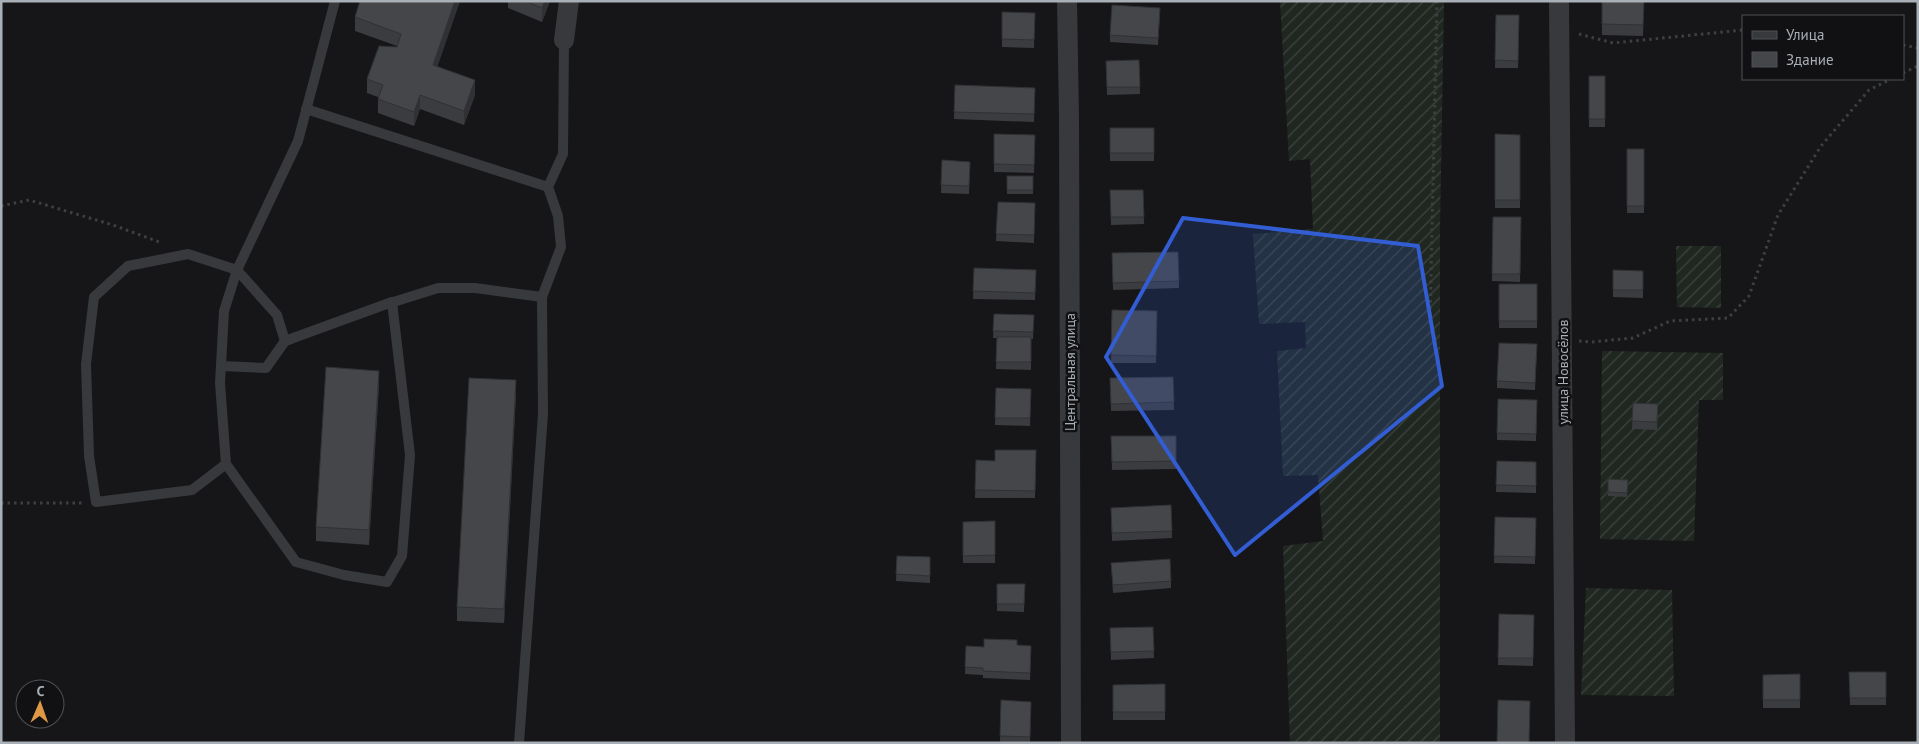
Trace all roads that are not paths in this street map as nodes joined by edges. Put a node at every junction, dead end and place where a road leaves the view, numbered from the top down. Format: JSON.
{"nodes":[{"id":1,"x":335,"y":1,"type":"edge"},
{"id":2,"x":569,"y":1,"type":"edge"},
{"id":3,"x":1067,"y":1,"type":"edge"},
{"id":4,"x":1559,"y":1,"type":"edge"},
{"id":5,"x":564,"y":40,"type":"joint"},
{"id":6,"x":306,"y":110,"type":"junction"},
{"id":7,"x":548,"y":187,"type":"junction"},
{"id":8,"x":237,"y":270,"type":"junction"},
{"id":9,"x":542,"y":297,"type":"junction"},
{"id":10,"x":392,"y":302,"type":"junction"},
{"id":11,"x":285,"y":341,"type":"junction"},
{"id":12,"x":221,"y":366,"type":"junction"},
{"id":13,"x":226,"y":464,"type":"junction"},
{"id":14,"x":519,"y":743,"type":"edge"},
{"id":15,"x":1071,"y":743,"type":"edge"},
{"id":16,"x":1565,"y":743,"type":"edge"}],
"edges":[{"from":1,"to":6,"type":"lane"},
{"from":2,"to":5,"type":"street"},
{"from":3,"to":15,"type":"street","name":"Центральная улица"},
{"from":4,"to":16,"type":"street","name":"улица Новосёлов"},
{"from":5,"to":7,"type":"lane"},
{"from":6,"to":7,"type":"lane"},
{"from":6,"to":8,"type":"lane"},
{"from":7,"to":9,"type":"lane"},
{"from":8,"to":11,"type":"lane"},
{"from":8,"to":12,"type":"lane"},
{"from":8,"to":13,"type":"lane"},
{"from":9,"to":10,"type":"lane"},
{"from":9,"to":14,"type":"lane"},
{"from":10,"to":11,"type":"lane"},
{"from":10,"to":13,"type":"lane"},
{"from":11,"to":12,"type":"lane"},
{"from":12,"to":13,"type":"lane"}]}
